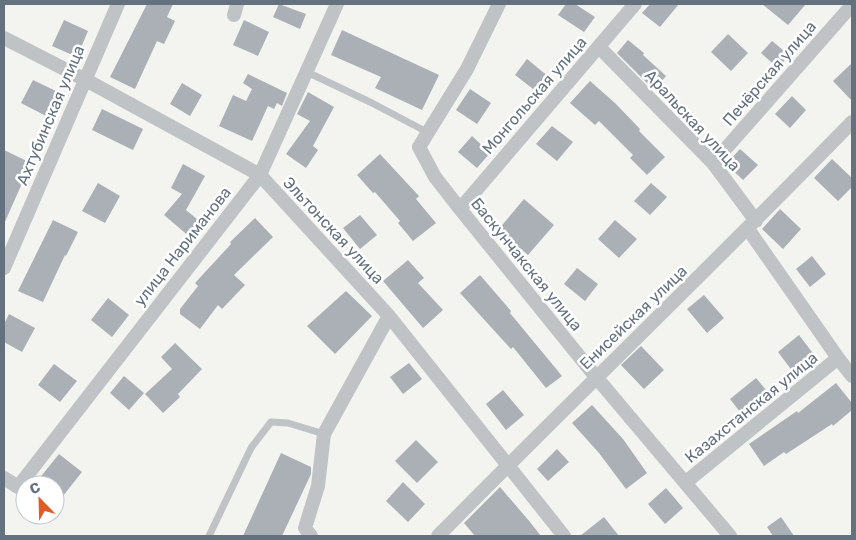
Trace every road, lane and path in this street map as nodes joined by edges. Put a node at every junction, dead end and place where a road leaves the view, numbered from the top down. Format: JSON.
{"nodes":[{"id":1,"x":118,"y":4,"type":"edge"},
{"id":2,"x":336,"y":4,"type":"edge"},
{"id":3,"x":499,"y":4,"type":"edge"},
{"id":4,"x":635,"y":4,"type":"edge"},
{"id":5,"x":852,"y":5,"type":"edge"},
{"id":6,"x":4,"y":38,"type":"edge"},
{"id":7,"x":599,"y":47,"type":"junction"},
{"id":8,"x":307,"y":72,"type":"junction"},
{"id":9,"x":84,"y":79,"type":"junction"},
{"id":10,"x":852,"y":122,"type":"edge"},
{"id":11,"x":427,"y":132,"type":"junction"},
{"id":12,"x":713,"y":163,"type":"junction"},
{"id":13,"x":260,"y":175,"type":"junction"},
{"id":14,"x":460,"y":209,"type":"junction"},
{"id":15,"x":752,"y":225,"type":"junction"},
{"id":16,"x":4,"y":268,"type":"edge"},
{"id":17,"x":389,"y":316,"type":"junction"},
{"id":18,"x":838,"y":358,"type":"junction"},
{"id":19,"x":852,"y":374,"type":"edge"},
{"id":20,"x":596,"y":377,"type":"junction"},
{"id":21,"x":324,"y":434,"type":"junction"},
{"id":22,"x":508,"y":465,"type":"junction"},
{"id":23,"x":4,"y":478,"type":"edge"},
{"id":24,"x":686,"y":482,"type":"junction"},
{"id":25,"x":209,"y":536,"type":"edge"},
{"id":26,"x":311,"y":536,"type":"edge"},
{"id":27,"x":438,"y":536,"type":"edge"},
{"id":28,"x":564,"y":536,"type":"edge"},
{"id":29,"x":730,"y":536,"type":"edge"}],
"edges":[{"from":1,"to":9,"type":"street","name":"Ахтубинская улица"},
{"from":2,"to":8,"type":"street","name":"улица Нариманова"},
{"from":3,"to":11,"type":"street"},
{"from":4,"to":7,"type":"street","name":"Монгольская улица"},
{"from":5,"to":12,"type":"street","name":"Печёрская улица"},
{"from":6,"to":9,"type":"street","name":"Эльтонская улица"},
{"from":7,"to":12,"type":"street","name":"Аральская улица"},
{"from":7,"to":14,"type":"street","name":"Монгольская улица"},
{"from":8,"to":11,"type":"lane"},
{"from":8,"to":13,"type":"street","name":"улица Нариманова"},
{"from":9,"to":13,"type":"street","name":"Эльтонская улица"},
{"from":9,"to":16,"type":"street","name":"Ахтубинская улица"},
{"from":10,"to":15,"type":"street","name":"Енисейская улица"},
{"from":11,"to":14,"type":"street","name":"Баскунчакская улица"},
{"from":12,"to":15,"type":"street","name":"Аральская улица"},
{"from":13,"to":17,"type":"street","name":"Эльтонская улица"},
{"from":13,"to":23,"type":"street","name":"улица Нариманова"},
{"from":14,"to":20,"type":"street","name":"Баскунчакская улица"},
{"from":15,"to":18,"type":"street","name":"Аральская улица"},
{"from":15,"to":20,"type":"street","name":"Енисейская улица"},
{"from":17,"to":21,"type":"street"},
{"from":17,"to":22,"type":"street","name":"Эльтонская улица"},
{"from":18,"to":19,"type":"street","name":"Аральская улица"},
{"from":18,"to":24,"type":"street","name":"Казахстанская улица"},
{"from":20,"to":22,"type":"street","name":"Енисейская улица"},
{"from":20,"to":24,"type":"street","name":"Баскунчакская улица"},
{"from":21,"to":25,"type":"lane"},
{"from":21,"to":26,"type":"street"},
{"from":22,"to":27,"type":"street","name":"Енисейская улица"},
{"from":22,"to":28,"type":"street","name":"Эльтонская улица"},
{"from":24,"to":29,"type":"street","name":"Баскунчакская улица"}]}
